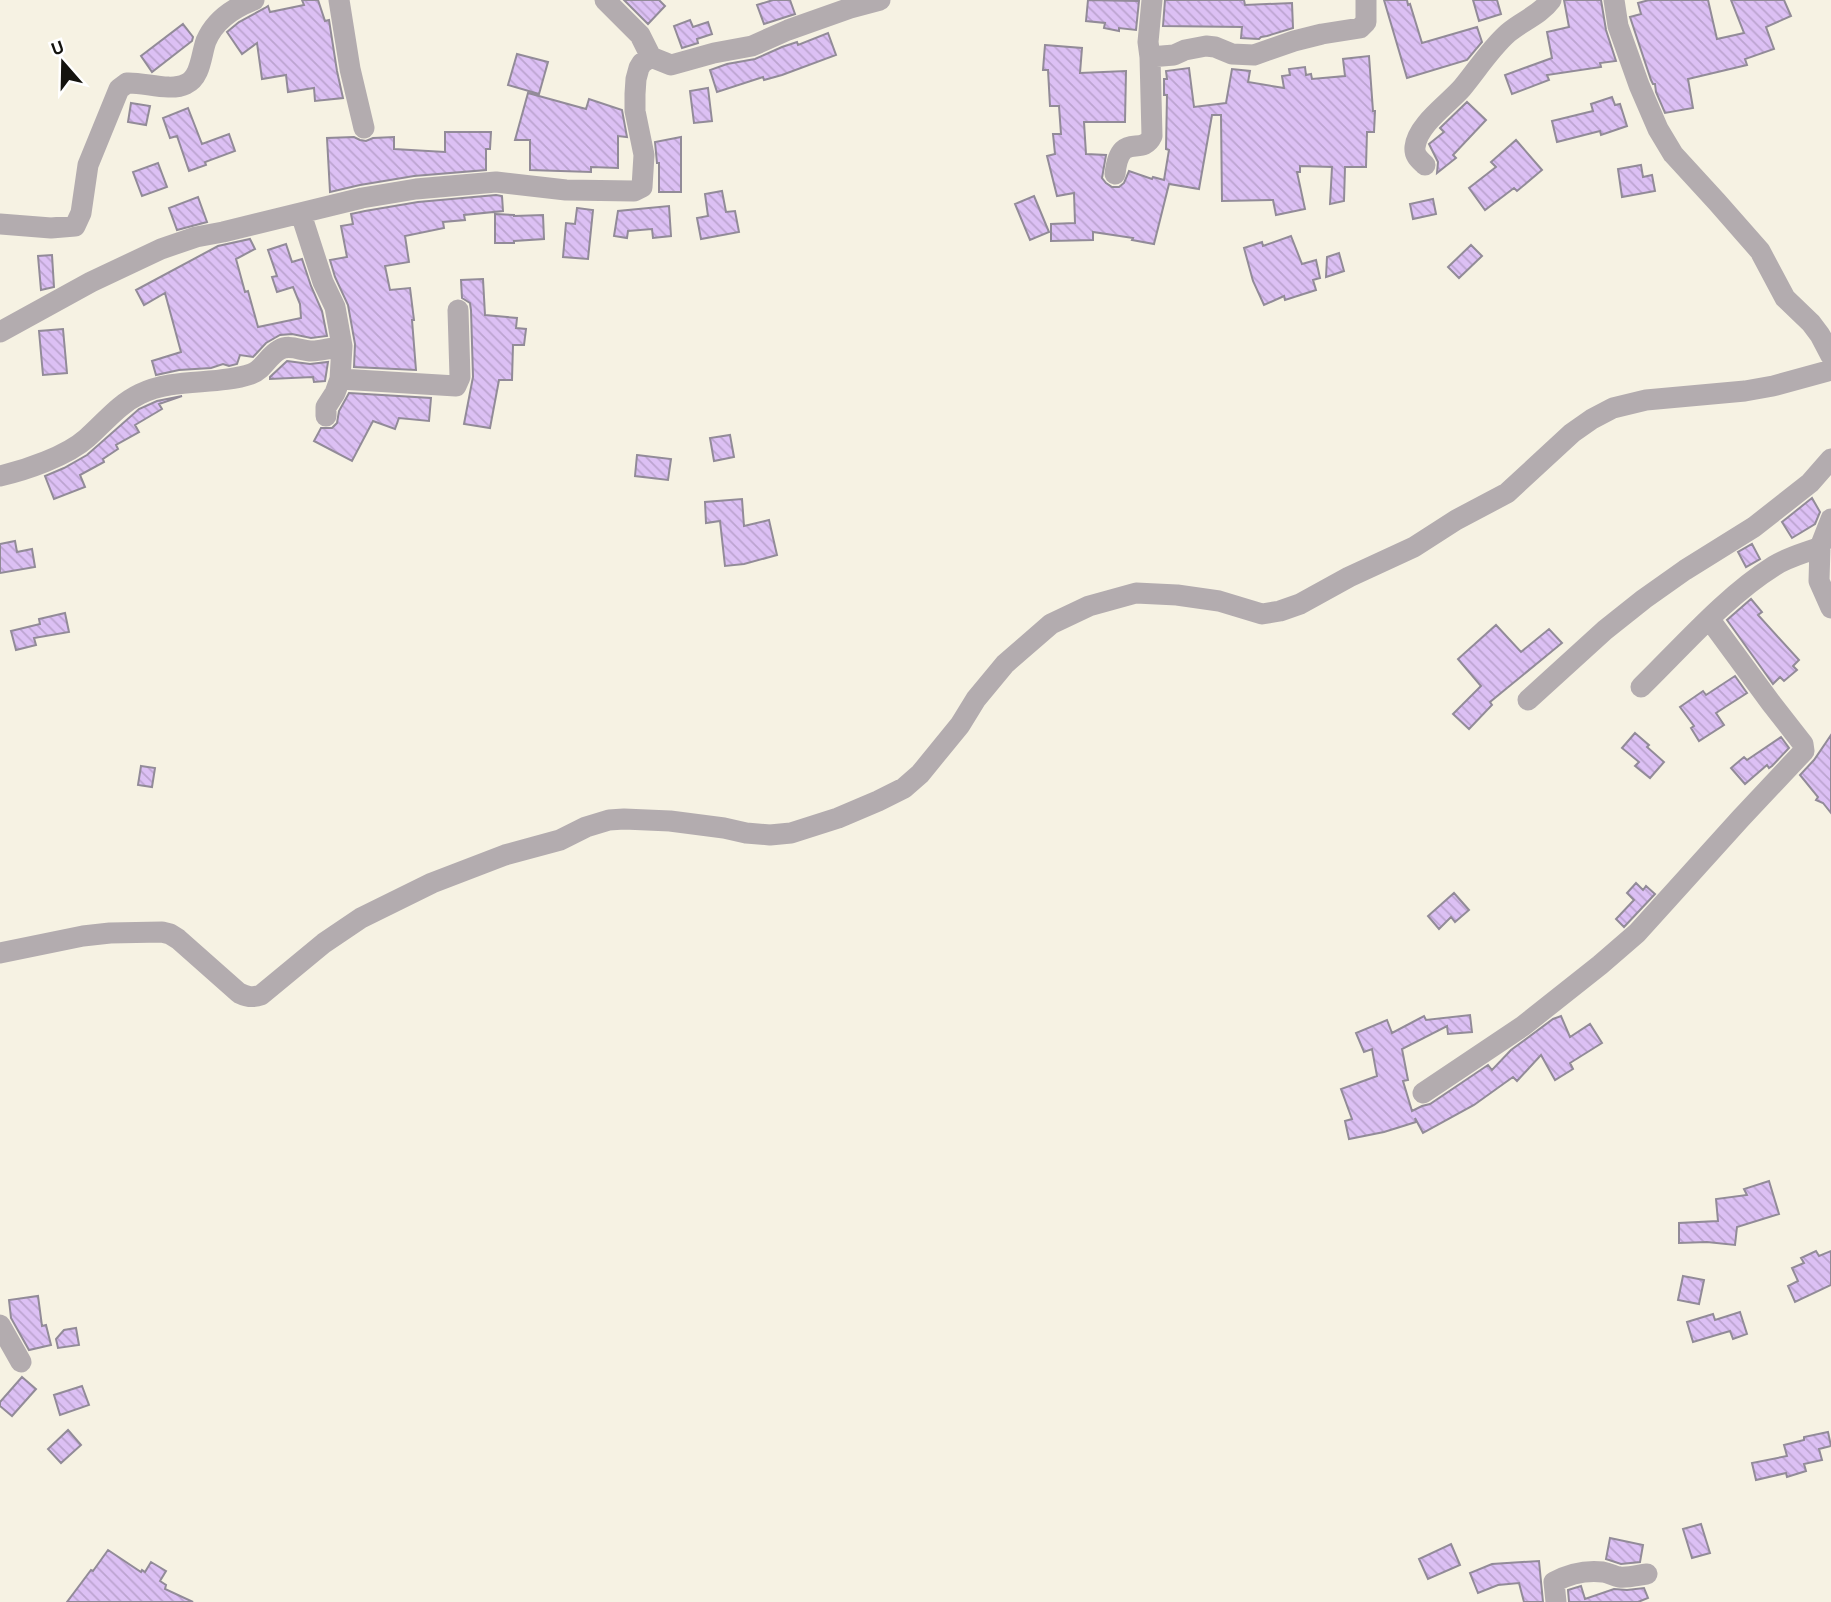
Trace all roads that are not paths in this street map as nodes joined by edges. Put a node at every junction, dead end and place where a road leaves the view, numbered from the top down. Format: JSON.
{"nodes":[{"id":1,"x":254,"y":0,"type":"edge"},
{"id":2,"x":339,"y":0,"type":"edge"},
{"id":3,"x":605,"y":0,"type":"edge"},
{"id":4,"x":880,"y":0,"type":"edge"},
{"id":5,"x":1153,"y":0,"type":"edge"},
{"id":6,"x":1366,"y":0,"type":"edge"},
{"id":7,"x":1551,"y":0,"type":"edge"},
{"id":8,"x":1614,"y":0,"type":"edge"},
{"id":9,"x":651,"y":57,"type":"junction"},
{"id":10,"x":1150,"y":57,"type":"junction"},
{"id":11,"x":364,"y":128,"type":"dead end"},
{"id":12,"x":1425,"y":166,"type":"dead end"},
{"id":13,"x":1115,"y":174,"type":"dead end"},
{"id":14,"x":302,"y":214,"type":"junction"},
{"id":15,"x":0,"y":224,"type":"edge"},
{"id":16,"x":458,"y":310,"type":"dead end"},
{"id":17,"x":0,"y":332,"type":"edge"},
{"id":18,"x":342,"y":346,"type":"junction"},
{"id":19,"x":1831,"y":356,"type":"edge"},
{"id":20,"x":1831,"y":370,"type":"edge"},
{"id":21,"x":340,"y":379,"type":"junction"},
{"id":22,"x":326,"y":416,"type":"dead end"},
{"id":23,"x":1831,"y":459,"type":"edge"},
{"id":24,"x":0,"y":476,"type":"edge"},
{"id":25,"x":1831,"y":519,"type":"edge"},
{"id":26,"x":1820,"y":547,"type":"junction"},
{"id":27,"x":1831,"y":608,"type":"edge"},
{"id":28,"x":1710,"y":620,"type":"junction"},
{"id":29,"x":1641,"y":687,"type":"dead end"},
{"id":30,"x":1528,"y":700,"type":"dead end"},
{"id":31,"x":0,"y":953,"type":"edge"},
{"id":32,"x":1423,"y":1093,"type":"dead end"},
{"id":33,"x":0,"y":1325,"type":"edge"},
{"id":34,"x":20,"y":1362,"type":"dead end"},
{"id":35,"x":1647,"y":1574,"type":"dead end"},
{"id":36,"x":1556,"y":1602,"type":"edge"}],
"edges":[{"from":1,"to":15,"type":"street"},
{"from":2,"to":11,"type":"street"},
{"from":3,"to":9,"type":"street"},
{"from":4,"to":9,"type":"street"},
{"from":5,"to":10,"type":"street"},
{"from":6,"to":10,"type":"street"},
{"from":7,"to":12,"type":"street"},
{"from":8,"to":19,"type":"street"},
{"from":9,"to":14,"type":"street"},
{"from":10,"to":13,"type":"street"},
{"from":14,"to":17,"type":"street"},
{"from":14,"to":18,"type":"street"},
{"from":16,"to":21,"type":"street"},
{"from":18,"to":21,"type":"street"},
{"from":18,"to":24,"type":"street"},
{"from":20,"to":31,"type":"street"},
{"from":21,"to":22,"type":"street"},
{"from":23,"to":30,"type":"street"},
{"from":25,"to":26,"type":"street"},
{"from":26,"to":27,"type":"street"},
{"from":26,"to":28,"type":"street"},
{"from":28,"to":29,"type":"street"},
{"from":28,"to":32,"type":"street"},
{"from":33,"to":34,"type":"street"},
{"from":35,"to":36,"type":"street"}]}
